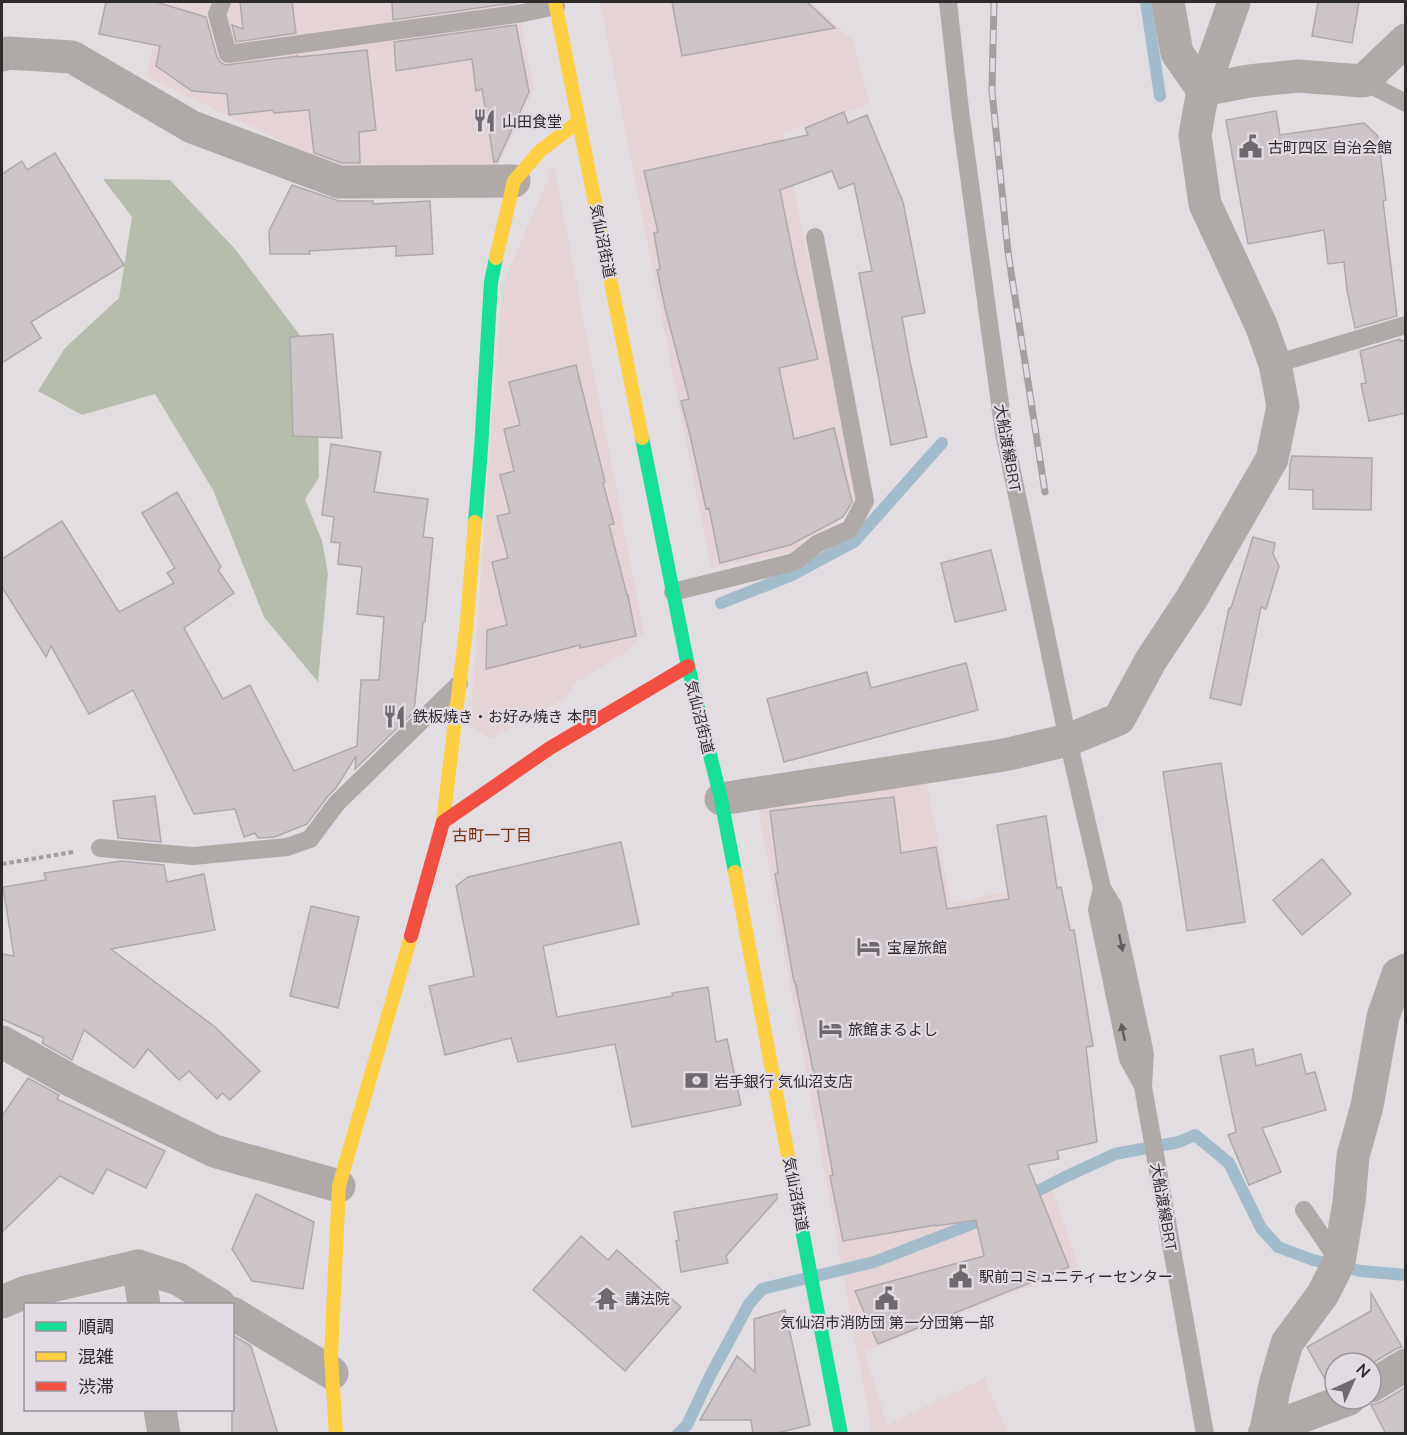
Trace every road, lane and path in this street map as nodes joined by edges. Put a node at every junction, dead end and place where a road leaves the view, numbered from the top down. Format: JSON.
{"nodes":[{"id":1,"x":222,"y":2,"type":"edge"},
{"id":2,"x":948,"y":2,"type":"edge"},
{"id":3,"x":1168,"y":2,"type":"edge"},
{"id":4,"x":1234,"y":2,"type":"edge"},
{"id":5,"x":556,"y":4,"type":"edge"},
{"id":6,"x":1406,"y":40,"type":"edge"},
{"id":7,"x":2,"y":55,"type":"edge"},
{"id":8,"x":1406,"y":64,"type":"edge"},
{"id":9,"x":1363,"y":81,"type":"junction"},
{"id":10,"x":1203,"y":90,"type":"junction"},
{"id":11,"x":1406,"y":103,"type":"edge"},
{"id":12,"x":579,"y":121,"type":"junction"},
{"id":13,"x":514,"y":181,"type":"junction"},
{"id":14,"x":814,"y":237,"type":"dead end"},
{"id":15,"x":1406,"y":325,"type":"edge"},
{"id":16,"x":1275,"y":364,"type":"junction"},
{"id":17,"x":673,"y":592,"type":"junction"},
{"id":18,"x":688,"y":666,"type":"junction"},
{"id":19,"x":460,"y":682,"type":"junction"},
{"id":20,"x":1068,"y":740,"type":"junction"},
{"id":21,"x":721,"y":799,"type":"junction"},
{"id":22,"x":443,"y":822,"type":"junction"},
{"id":23,"x":100,"y":848,"type":"joint"},
{"id":24,"x":2,"y":864,"type":"edge"},
{"id":25,"x":1406,"y":970,"type":"edge"},
{"id":26,"x":2,"y":1042,"type":"edge"},
{"id":27,"x":339,"y":1186,"type":"junction"},
{"id":28,"x":1304,"y":1210,"type":"dead end"},
{"id":29,"x":138,"y":1266,"type":"junction"},
{"id":30,"x":1332,"y":1276,"type":"junction"},
{"id":31,"x":2,"y":1302,"type":"edge"},
{"id":32,"x":144,"y":1303,"type":"edge"},
{"id":33,"x":216,"y":1303,"type":"edge"},
{"id":34,"x":234,"y":1314,"type":"edge"},
{"id":35,"x":1406,"y":1365,"type":"edge"},
{"id":36,"x":332,"y":1373,"type":"junction"},
{"id":37,"x":1383,"y":1379,"type":"edge"},
{"id":38,"x":1323,"y":1409,"type":"edge"},
{"id":39,"x":160,"y":1411,"type":"edge"},
{"id":40,"x":1265,"y":1432,"type":"edge"},
{"id":41,"x":164,"y":1434,"type":"edge"},
{"id":42,"x":336,"y":1434,"type":"edge"},
{"id":43,"x":841,"y":1434,"type":"edge"},
{"id":44,"x":1204,"y":1434,"type":"edge"}],
"edges":[{"from":1,"to":5,"type":"lane"},
{"from":2,"to":20,"type":"lane","name":"大船渡線BRT"},
{"from":3,"to":10,"type":"street"},
{"from":4,"to":10,"type":"street"},
{"from":5,"to":12,"type":"street","name":"気仙沼街道"},
{"from":6,"to":9,"type":"street"},
{"from":7,"to":13,"type":"street"},
{"from":8,"to":9,"type":"street"},
{"from":9,"to":10,"type":"street"},
{"from":9,"to":11,"type":"lane"},
{"from":10,"to":16,"type":"street"},
{"from":12,"to":13,"type":"street"},
{"from":12,"to":17,"type":"street","name":"気仙沼街道"},
{"from":13,"to":19,"type":"street"},
{"from":14,"to":17,"type":"lane"},
{"from":15,"to":16,"type":"lane"},
{"from":16,"to":20,"type":"street"},
{"from":17,"to":18,"type":"street","name":"気仙沼街道"},
{"from":18,"to":21,"type":"street","name":"気仙沼街道"},
{"from":18,"to":22,"type":"street"},
{"from":19,"to":22,"type":"street"},
{"from":19,"to":23,"type":"lane"},
{"from":20,"to":21,"type":"street"},
{"from":20,"to":44,"type":"lane","name":"大船渡線BRT"},
{"from":21,"to":43,"type":"street","name":"気仙沼街道"},
{"from":22,"to":27,"type":"street"},
{"from":23,"to":24,"type":"path"},
{"from":25,"to":30,"type":"street"},
{"from":26,"to":27,"type":"street"},
{"from":27,"to":36,"type":"street"},
{"from":28,"to":30,"type":"lane"},
{"from":29,"to":31,"type":"street"},
{"from":29,"to":32,"type":"street"},
{"from":29,"to":33,"type":"street"},
{"from":30,"to":40,"type":"street"},
{"from":34,"to":36,"type":"street"},
{"from":35,"to":37,"type":"street"},
{"from":36,"to":42,"type":"street"},
{"from":38,"to":40,"type":"street"},
{"from":39,"to":41,"type":"street"}]}
